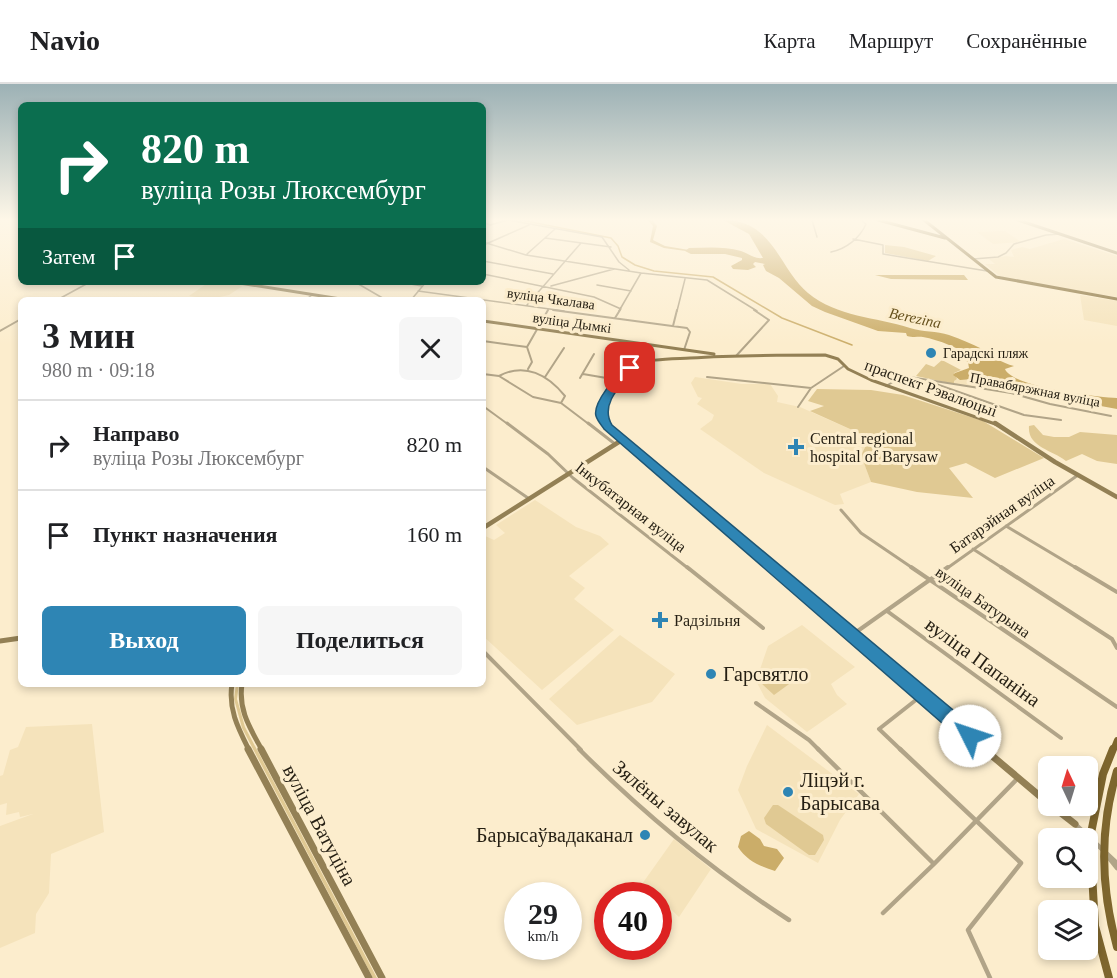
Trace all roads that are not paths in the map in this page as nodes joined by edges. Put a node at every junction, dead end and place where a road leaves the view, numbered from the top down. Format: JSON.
{"nodes":[{"id":1,"x":487,"y":262,"type":"edge"},
{"id":2,"x":566,"y":262,"type":"joint"},
{"id":3,"x":617,"y":262,"type":"edge"},
{"id":4,"x":933,"y":262,"type":"edge"},
{"id":5,"x":976,"y":262,"type":"edge"},
{"id":6,"x":615,"y":269,"type":"junction"},
{"id":7,"x":987,"y":270,"type":"junction"},
{"id":8,"x":633,"y":272,"type":"junction"},
{"id":9,"x":642,"y":273,"type":"junction"},
{"id":10,"x":553,"y":274,"type":"junction"},
{"id":11,"x":486,"y":275,"type":"edge"},
{"id":12,"x":685,"y":279,"type":"junction"},
{"id":13,"x":84,"y":285,"type":"edge"},
{"id":14,"x":251,"y":285,"type":"edge"},
{"id":15,"x":361,"y":285,"type":"edge"},
{"id":16,"x":416,"y":285,"type":"edge"},
{"id":17,"x":543,"y":285,"type":"junction"},
{"id":18,"x":597,"y":285,"type":"dead end"},
{"id":19,"x":422,"y":286,"type":"joint"},
{"id":20,"x":549,"y":286,"type":"junction"},
{"id":21,"x":418,"y":291,"type":"junction"},
{"id":22,"x":631,"y":291,"type":"junction"},
{"id":23,"x":312,"y":295,"type":"junction"},
{"id":24,"x":62,"y":297,"type":"edge"},
{"id":25,"x":309,"y":297,"type":"edge"},
{"id":26,"x":326,"y":297,"type":"edge"},
{"id":27,"x":381,"y":297,"type":"edge"},
{"id":28,"x":413,"y":297,"type":"edge"},
{"id":29,"x":462,"y":297,"type":"edge"},
{"id":30,"x":1117,"y":299,"type":"edge"},
{"id":31,"x":486,"y":300,"type":"edge"},
{"id":32,"x":527,"y":306,"type":"junction"},
{"id":33,"x":549,"y":309,"type":"junction"},
{"id":34,"x":621,"y":309,"type":"junction"},
{"id":35,"x":615,"y":319,"type":"junction"},
{"id":36,"x":18,"y":321,"type":"edge"},
{"id":37,"x":486,"y":321,"type":"edge"},
{"id":38,"x":673,"y":326,"type":"junction"},
{"id":39,"x":538,"y":329,"type":"junction"},
{"id":40,"x":0,"y":331,"type":"edge"},
{"id":41,"x":486,"y":341,"type":"edge"},
{"id":42,"x":527,"y":347,"type":"junction"},
{"id":43,"x":564,"y":348,"type":"dead end"},
{"id":44,"x":684,"y":350,"type":"junction"},
{"id":45,"x":694,"y":352,"type":"junction"},
{"id":46,"x":594,"y":354,"type":"dead end"},
{"id":47,"x":725,"y":356,"type":"junction"},
{"id":48,"x":736,"y":356,"type":"junction"},
{"id":49,"x":695,"y":357,"type":"junction"},
{"id":50,"x":844,"y":366,"type":"junction"},
{"id":51,"x":528,"y":369,"type":"junction"},
{"id":52,"x":486,"y":374,"type":"edge"},
{"id":53,"x":583,"y":374,"type":"junction"},
{"id":54,"x":499,"y":376,"type":"junction"},
{"id":55,"x":706,"y":376,"type":"dead end"},
{"id":56,"x":545,"y":377,"type":"junction"},
{"id":57,"x":580,"y":378,"type":"dead end"},
{"id":58,"x":618,"y":380,"type":"junction"},
{"id":59,"x":932,"y":382,"type":"junction"},
{"id":60,"x":885,"y":386,"type":"junction"},
{"id":61,"x":812,"y":388,"type":"junction"},
{"id":62,"x":561,"y":404,"type":"junction"},
{"id":63,"x":798,"y":407,"type":"dead end"},
{"id":64,"x":486,"y":408,"type":"edge"},
{"id":65,"x":1111,"y":416,"type":"dead end"},
{"id":66,"x":1061,"y":420,"type":"dead end"},
{"id":67,"x":622,"y":440,"type":"junction"},
{"id":68,"x":615,"y":444,"type":"junction"},
{"id":69,"x":486,"y":469,"type":"edge"},
{"id":70,"x":568,"y":473,"type":"junction"},
{"id":71,"x":1078,"y":475,"type":"junction"},
{"id":72,"x":1117,"y":496,"type":"edge"},
{"id":73,"x":529,"y":499,"type":"junction"},
{"id":74,"x":841,"y":510,"type":"dead end"},
{"id":75,"x":486,"y":526,"type":"edge"},
{"id":76,"x":1006,"y":526,"type":"junction"},
{"id":77,"x":973,"y":549,"type":"junction"},
{"id":78,"x":929,"y":580,"type":"junction"},
{"id":79,"x":1117,"y":592,"type":"edge"},
{"id":80,"x":887,"y":611,"type":"junction"},
{"id":81,"x":763,"y":628,"type":"dead end"},
{"id":82,"x":852,"y":635,"type":"junction"},
{"id":83,"x":18,"y":638,"type":"edge"},
{"id":84,"x":0,"y":641,"type":"edge"},
{"id":85,"x":1117,"y":648,"type":"edge"},
{"id":86,"x":486,"y":654,"type":"edge"},
{"id":87,"x":232,"y":687,"type":"edge"},
{"id":88,"x":242,"y":687,"type":"edge"},
{"id":89,"x":922,"y":695,"type":"junction"},
{"id":90,"x":756,"y":703,"type":"dead end"},
{"id":91,"x":1117,"y":707,"type":"edge"},
{"id":92,"x":1061,"y":738,"type":"dead end"},
{"id":93,"x":1117,"y":740,"type":"edge"},
{"id":94,"x":1117,"y":771,"type":"edge"},
{"id":95,"x":1019,"y":778,"type":"junction"},
{"id":96,"x":1038,"y":794,"type":"edge"},
{"id":97,"x":1065,"y":816,"type":"edge"},
{"id":98,"x":976,"y":822,"type":"junction"},
{"id":99,"x":1075,"y":824,"type":"joint"},
{"id":100,"x":1079,"y":828,"type":"edge"},
{"id":101,"x":1092,"y":828,"type":"edge"},
{"id":102,"x":1098,"y":845,"type":"edge"},
{"id":103,"x":1105,"y":852,"type":"junction"},
{"id":104,"x":1117,"y":863,"type":"edge"},
{"id":105,"x":934,"y":864,"type":"junction"},
{"id":106,"x":1117,"y":868,"type":"edge"},
{"id":107,"x":1093,"y":888,"type":"edge"},
{"id":108,"x":883,"y":914,"type":"dead end"},
{"id":109,"x":789,"y":920,"type":"dead end"},
{"id":110,"x":1117,"y":947,"type":"edge"},
{"id":111,"x":369,"y":978,"type":"edge"},
{"id":112,"x":382,"y":978,"type":"edge"},
{"id":113,"x":990,"y":978,"type":"edge"},
{"id":114,"x":1109,"y":978,"type":"edge"}],
"edges":[{"from":1,"to":10,"type":"street"},
{"from":2,"to":6,"type":"street"},
{"from":2,"to":10,"type":"street"},
{"from":3,"to":8,"type":"street"},
{"from":4,"to":7,"type":"street"},
{"from":5,"to":7,"type":"main road"},
{"from":6,"to":8,"type":"street"},
{"from":6,"to":20,"type":"street"},
{"from":7,"to":30,"type":"main road"},
{"from":8,"to":9,"type":"street"},
{"from":9,"to":12,"type":"street"},
{"from":9,"to":22,"type":"street"},
{"from":10,"to":17,"type":"street"},
{"from":11,"to":17,"type":"street"},
{"from":12,"to":38,"type":"street"},
{"from":12,"to":48,"type":"street"},
{"from":13,"to":24,"type":"street"},
{"from":14,"to":23,"type":"street"},
{"from":15,"to":27,"type":"street"},
{"from":16,"to":19,"type":"street"},
{"from":17,"to":20,"type":"street"},
{"from":17,"to":32,"type":"street"},
{"from":18,"to":22,"type":"street"},
{"from":19,"to":21,"type":"street"},
{"from":20,"to":34,"type":"street"},
{"from":21,"to":28,"type":"street"},
{"from":21,"to":29,"type":"street","name":"вуліца Чкалава"},
{"from":22,"to":34,"type":"street"},
{"from":23,"to":25,"type":"street"},
{"from":23,"to":26,"type":"street"},
{"from":31,"to":32,"type":"street","name":"вуліца Чкалава"},
{"from":32,"to":33,"type":"street","name":"вуліца Чкалава"},
{"from":33,"to":35,"type":"street","name":"вуліца Чкалава"},
{"from":33,"to":39,"type":"street"},
{"from":34,"to":35,"type":"street"},
{"from":35,"to":38,"type":"street","name":"вуліца Чкалава"},
{"from":36,"to":40,"type":"street"},
{"from":37,"to":39,"type":"street","name":"вуліца Дымкі"},
{"from":38,"to":44,"type":"street"},
{"from":39,"to":42,"type":"street"},
{"from":39,"to":44,"type":"street","name":"вуліца Дымкі"},
{"from":41,"to":42,"type":"street"},
{"from":42,"to":51,"type":"street"},
{"from":43,"to":56,"type":"street"},
{"from":44,"to":45,"type":"street","name":"вуліца Дымкі"},
{"from":45,"to":47,"type":"street","name":"вуліца Дымкі"},
{"from":45,"to":49,"type":"street"},
{"from":46,"to":53,"type":"street"},
{"from":47,"to":48,"type":"street"},
{"from":47,"to":49,"type":"street"},
{"from":48,"to":50,"type":"street","name":"праспект Рэвалюцыі"},
{"from":49,"to":58,"type":"street"},
{"from":50,"to":60,"type":"street","name":"праспект Рэвалюцыі"},
{"from":50,"to":61,"type":"street"},
{"from":51,"to":54,"type":"street"},
{"from":51,"to":56,"type":"street"},
{"from":52,"to":54,"type":"street"},
{"from":53,"to":57,"type":"street"},
{"from":53,"to":58,"type":"street"},
{"from":54,"to":62,"type":"street"},
{"from":55,"to":61,"type":"street"},
{"from":56,"to":62,"type":"street"},
{"from":58,"to":67,"type":"street"},
{"from":59,"to":60,"type":"street","name":"Правабярэжная вуліца"},
{"from":59,"to":65,"type":"street","name":"Правабярэжная вуліца"},
{"from":59,"to":66,"type":"street"},
{"from":60,"to":71,"type":"street","name":"праспект Рэвалюцыі"},
{"from":61,"to":63,"type":"street"},
{"from":62,"to":68,"type":"street"},
{"from":64,"to":70,"type":"street","name":"Інкубатарная вуліца"},
{"from":67,"to":68,"type":"street"},
{"from":67,"to":82,"type":"street"},
{"from":68,"to":70,"type":"street"},
{"from":69,"to":73,"type":"street"},
{"from":70,"to":73,"type":"street"},
{"from":70,"to":81,"type":"street","name":"Інкубатарная вуліца"},
{"from":71,"to":72,"type":"street","name":"праспект Рэвалюцыі"},
{"from":71,"to":76,"type":"street","name":"Батарэйная вуліца"},
{"from":73,"to":75,"type":"street"},
{"from":74,"to":78,"type":"street","name":"вуліца Батурына"},
{"from":76,"to":77,"type":"street","name":"Батарэйная вуліца"},
{"from":76,"to":79,"type":"street"},
{"from":77,"to":78,"type":"street","name":"Батарэйная вуліца"},
{"from":77,"to":85,"type":"street"},
{"from":78,"to":80,"type":"street","name":"Батарэйная вуліца"},
{"from":78,"to":91,"type":"street","name":"вуліца Батурына"},
{"from":80,"to":82,"type":"street","name":"Батарэйная вуліца"},
{"from":80,"to":92,"type":"street","name":"вуліца Папаніна"},
{"from":82,"to":89,"type":"street"},
{"from":83,"to":84,"type":"street"},
{"from":86,"to":109,"type":"street","name":"Зялёны завулак"},
{"from":87,"to":111,"type":"street","name":"вуліца Ватуціна"},
{"from":88,"to":112,"type":"street","name":"вуліца Ватуціна"},
{"from":89,"to":95,"type":"street"},
{"from":89,"to":98,"type":"street"},
{"from":90,"to":105,"type":"street"},
{"from":93,"to":101,"type":"main road"},
{"from":94,"to":103,"type":"main road"},
{"from":95,"to":96,"type":"street"},
{"from":95,"to":98,"type":"street"},
{"from":97,"to":99,"type":"street"},
{"from":98,"to":105,"type":"street"},
{"from":98,"to":113,"type":"street"},
{"from":99,"to":100,"type":"street"},
{"from":102,"to":103,"type":"street"},
{"from":103,"to":104,"type":"street"},
{"from":103,"to":106,"type":"street"},
{"from":103,"to":110,"type":"main road"},
{"from":105,"to":108,"type":"street"},
{"from":107,"to":114,"type":"main road"}]}
